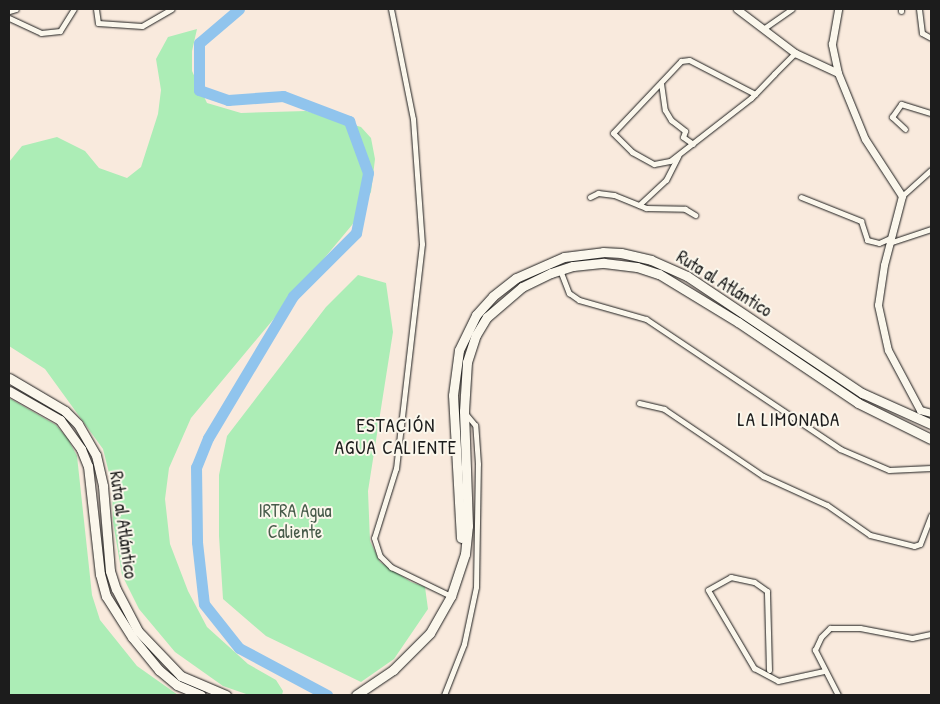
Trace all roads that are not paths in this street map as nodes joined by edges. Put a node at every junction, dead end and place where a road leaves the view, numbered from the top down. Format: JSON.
{"nodes":[{"id":1,"x":16,"y":9,"type":"edge"},
{"id":2,"x":74,"y":9,"type":"edge"},
{"id":3,"x":96,"y":9,"type":"edge"},
{"id":4,"x":172,"y":9,"type":"edge"},
{"id":5,"x":391,"y":9,"type":"edge"},
{"id":6,"x":738,"y":9,"type":"edge"},
{"id":7,"x":792,"y":9,"type":"edge"},
{"id":8,"x":838,"y":9,"type":"edge"},
{"id":9,"x":919,"y":9,"type":"edge"},
{"id":10,"x":9,"y":11,"type":"edge"},
{"id":11,"x":9,"y":18,"type":"edge"},
{"id":12,"x":764,"y":29,"type":"junction"},
{"id":13,"x":931,"y":38,"type":"edge"},
{"id":14,"x":795,"y":52,"type":"junction"},
{"id":15,"x":838,"y":73,"type":"junction"},
{"id":16,"x":660,"y":83,"type":"junction"},
{"id":17,"x":755,"y":94,"type":"junction"},
{"id":18,"x":931,"y":114,"type":"edge"},
{"id":19,"x":905,"y":129,"type":"dead end"},
{"id":20,"x":693,"y":144,"type":"junction"},
{"id":21,"x":678,"y":155,"type":"junction"},
{"id":22,"x":931,"y":170,"type":"edge"},
{"id":23,"x":902,"y":196,"type":"junction"},
{"id":24,"x":590,"y":197,"type":"dead end"},
{"id":25,"x":800,"y":197,"type":"dead end"},
{"id":26,"x":639,"y":205,"type":"junction"},
{"id":27,"x":695,"y":215,"type":"dead end"},
{"id":28,"x":931,"y":229,"type":"edge"},
{"id":29,"x":890,"y":240,"type":"junction"},
{"id":30,"x":560,"y":270,"type":"junction"},
{"id":31,"x":9,"y":378,"type":"edge"},
{"id":32,"x":9,"y":391,"type":"edge"},
{"id":33,"x":639,"y":403,"type":"dead end"},
{"id":34,"x":464,"y":411,"type":"junction"},
{"id":35,"x":931,"y":413,"type":"edge"},
{"id":36,"x":931,"y":424,"type":"edge"},
{"id":37,"x":931,"y":439,"type":"edge"},
{"id":38,"x":931,"y":468,"type":"edge"},
{"id":39,"x":931,"y":515,"type":"edge"},
{"id":40,"x":448,"y":595,"type":"junction"},
{"id":41,"x":931,"y":634,"type":"edge"},
{"id":42,"x":769,"y":670,"type":"dead end"},
{"id":43,"x":824,"y":671,"type":"junction"},
{"id":44,"x":201,"y":695,"type":"edge"},
{"id":45,"x":226,"y":695,"type":"edge"},
{"id":46,"x":356,"y":695,"type":"edge"},
{"id":47,"x":444,"y":695,"type":"edge"},
{"id":48,"x":838,"y":695,"type":"edge"}],
"edges":[{"from":1,"to":10,"type":"street"},
{"from":2,"to":11,"type":"street"},
{"from":3,"to":4,"type":"street"},
{"from":5,"to":40,"type":"street"},
{"from":6,"to":12,"type":"street"},
{"from":7,"to":12,"type":"street"},
{"from":8,"to":15,"type":"street"},
{"from":9,"to":13,"type":"street"},
{"from":12,"to":14,"type":"street"},
{"from":14,"to":15,"type":"street"},
{"from":14,"to":17,"type":"street"},
{"from":15,"to":23,"type":"street"},
{"from":16,"to":17,"type":"street"},
{"from":16,"to":20,"type":"street"},
{"from":16,"to":21,"type":"street"},
{"from":17,"to":20,"type":"street"},
{"from":18,"to":19,"type":"street"},
{"from":20,"to":21,"type":"street"},
{"from":21,"to":26,"type":"street"},
{"from":22,"to":23,"type":"street"},
{"from":23,"to":29,"type":"street"},
{"from":24,"to":26,"type":"street"},
{"from":25,"to":29,"type":"street"},
{"from":26,"to":27,"type":"street"},
{"from":28,"to":29,"type":"street"},
{"from":29,"to":35,"type":"street"},
{"from":30,"to":34,"type":"highway","name":"Ruta al Atlántico"},
{"from":30,"to":37,"type":"highway","name":"Ruta al Atlántico"},
{"from":30,"to":38,"type":"street"},
{"from":31,"to":45,"type":"highway","name":"Ruta al Atlántico"},
{"from":32,"to":44,"type":"highway","name":"Ruta al Atlántico"},
{"from":33,"to":39,"type":"street"},
{"from":34,"to":40,"type":"highway","name":"Ruta al Atlántico"},
{"from":34,"to":47,"type":"street"},
{"from":36,"to":40,"type":"highway","name":"Ruta al Atlántico"},
{"from":40,"to":46,"type":"highway","name":"Ruta al Atlántico"},
{"from":41,"to":43,"type":"street"},
{"from":42,"to":43,"type":"street"},
{"from":43,"to":48,"type":"street"}]}
